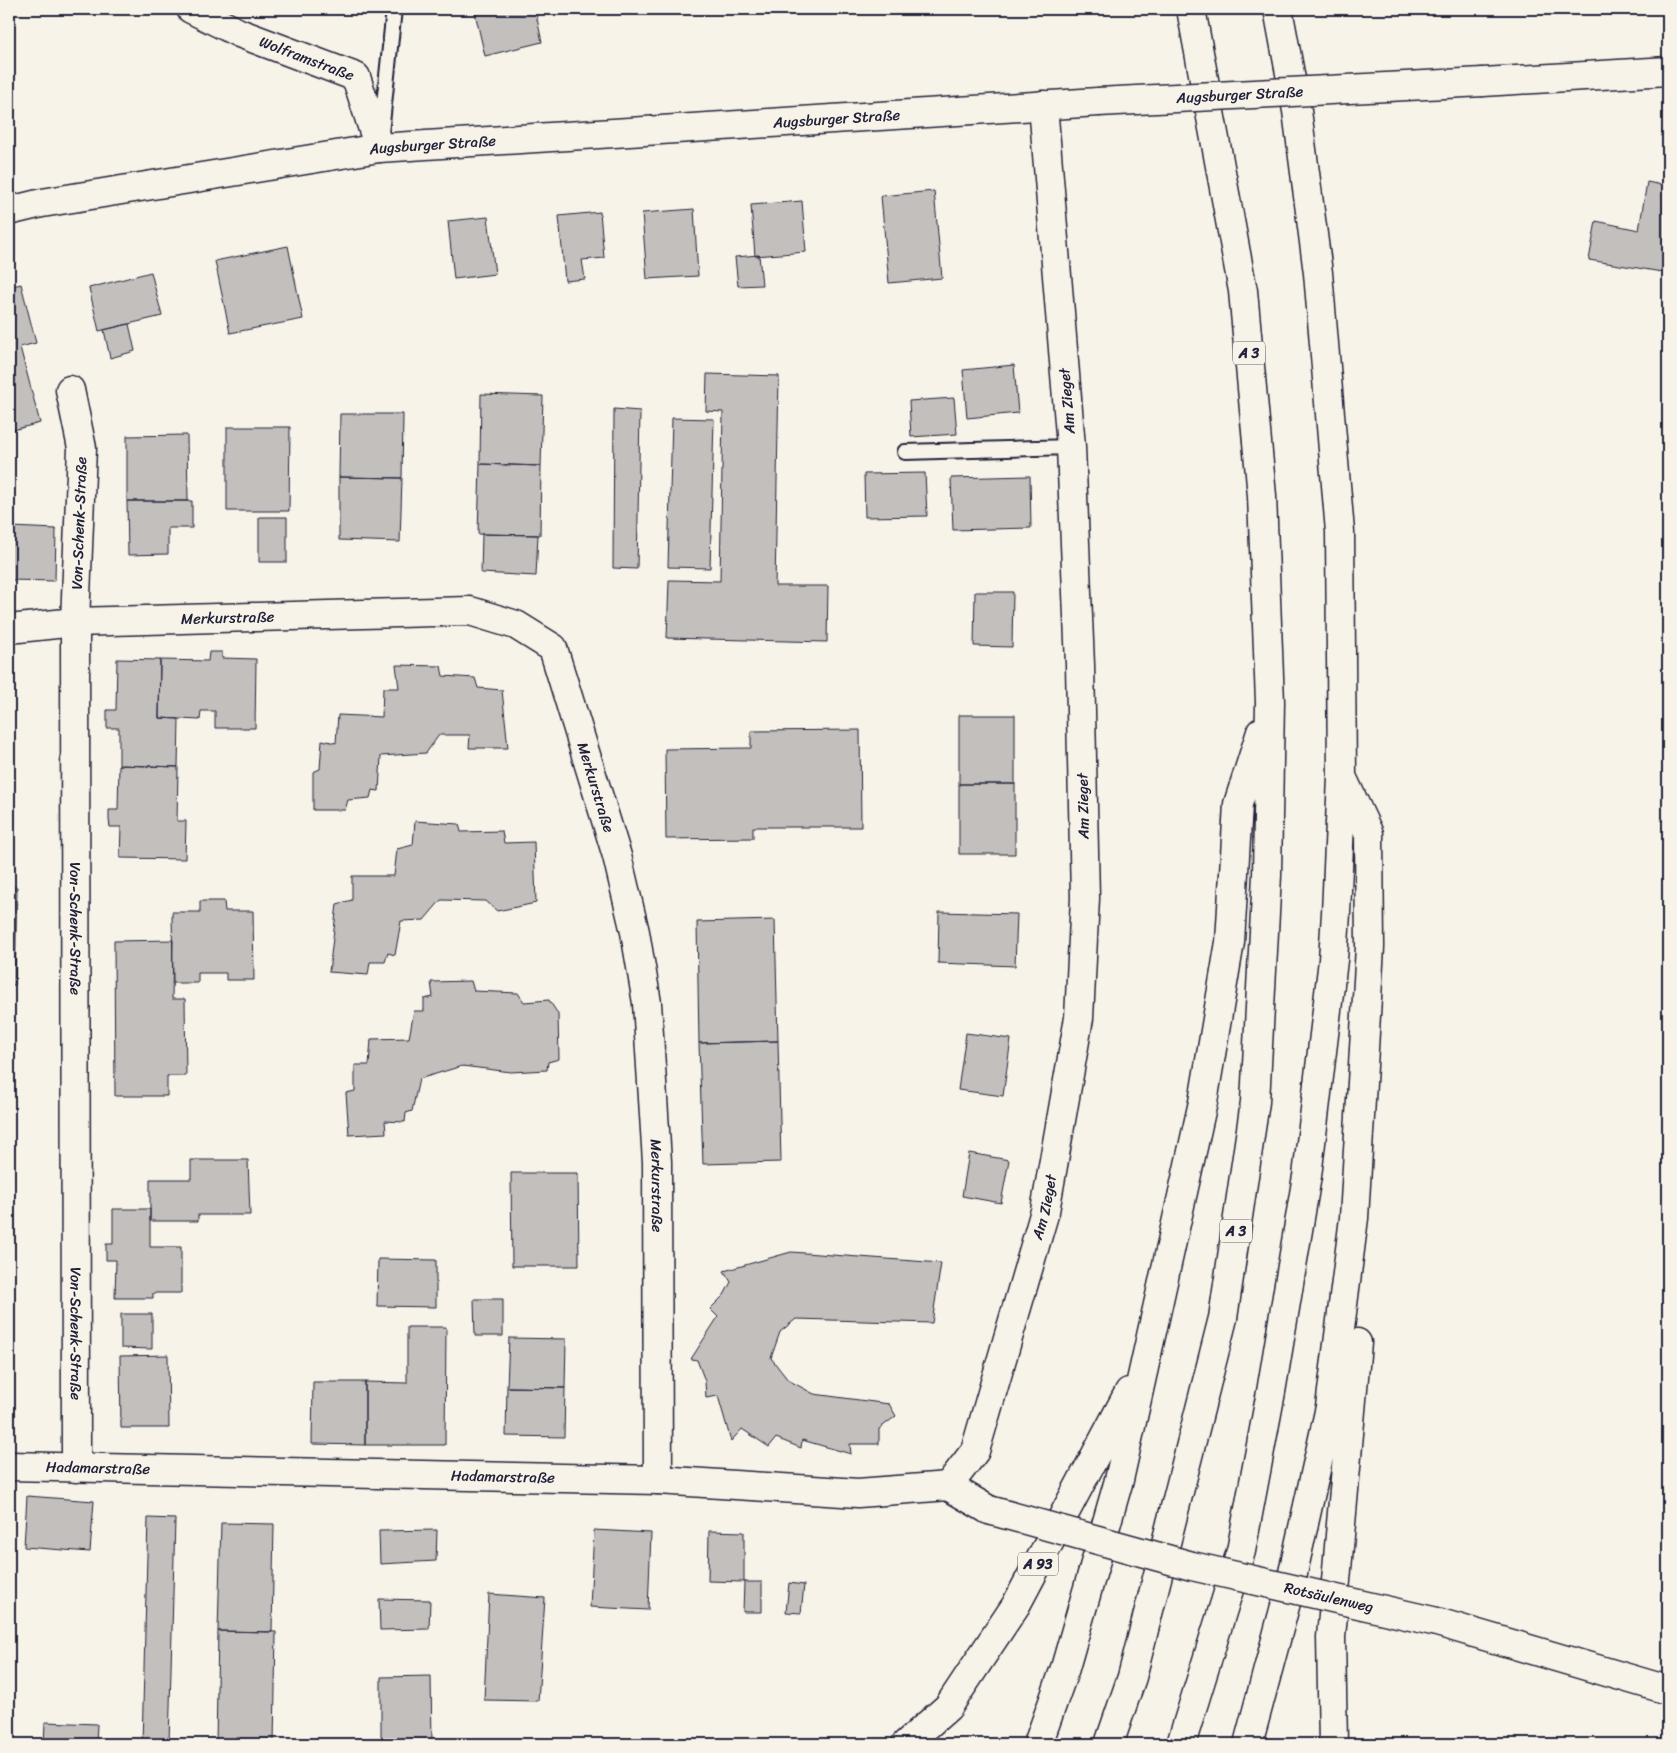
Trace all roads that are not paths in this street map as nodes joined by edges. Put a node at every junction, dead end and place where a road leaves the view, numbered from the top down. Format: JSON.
{"nodes":[{"id":1,"x":191,"y":9,"type":"edge"},
{"id":2,"x":394,"y":9,"type":"edge"},
{"id":3,"x":1191,"y":9,"type":"edge"},
{"id":4,"x":1278,"y":9,"type":"edge"},
{"id":5,"x":1668,"y":71,"type":"edge"},
{"id":6,"x":1043,"y":105,"type":"junction"},
{"id":7,"x":379,"y":148,"type":"junction"},
{"id":8,"x":9,"y":211,"type":"edge"},
{"id":9,"x":70,"y":390,"type":"dead end"},
{"id":10,"x":1071,"y":447,"type":"junction"},
{"id":11,"x":905,"y":452,"type":"dead end"},
{"id":12,"x":75,"y":622,"type":"junction"},
{"id":13,"x":9,"y":629,"type":"edge"},
{"id":14,"x":1270,"y":702,"type":"junction"},
{"id":15,"x":1342,"y":777,"type":"junction"},
{"id":16,"x":1354,"y":1218,"type":"junction"},
{"id":17,"x":1144,"y":1364,"type":"junction"},
{"id":18,"x":9,"y":1466,"type":"edge"},
{"id":19,"x":76,"y":1468,"type":"junction"},
{"id":20,"x":658,"y":1480,"type":"junction"},
{"id":21,"x":948,"y":1486,"type":"junction"},
{"id":22,"x":1668,"y":1690,"type":"edge"},
{"id":23,"x":906,"y":1744,"type":"edge"},
{"id":24,"x":1038,"y":1744,"type":"edge"},
{"id":25,"x":1109,"y":1744,"type":"edge"},
{"id":26,"x":1182,"y":1744,"type":"edge"},
{"id":27,"x":1248,"y":1744,"type":"edge"},
{"id":28,"x":1333,"y":1744,"type":"edge"}],
"edges":[{"from":1,"to":7,"type":"main road","name":"Wolframstraße"},
{"from":2,"to":7,"type":"lane"},
{"from":3,"to":14,"type":"main road","number":"A 3"},
{"from":4,"to":15,"type":"main road"},
{"from":5,"to":6,"type":"main road","name":"Augsburger Straße","bridge":true},
{"from":6,"to":7,"type":"main road","name":"Augsburger Straße"},
{"from":6,"to":10,"type":"main road","name":"Am Zieget"},
{"from":7,"to":8,"type":"main road","name":"Augsburger Straße"},
{"from":9,"to":12,"type":"main road","name":"Von-Schenk-Straße"},
{"from":10,"to":11,"type":"lane"},
{"from":10,"to":21,"type":"main road","name":"Am Zieget"},
{"from":12,"to":13,"type":"main road","name":"Merkurstraße"},
{"from":12,"to":19,"type":"main road","name":"Von-Schenk-Straße"},
{"from":12,"to":20,"type":"main road","name":"Merkurstraße"},
{"from":14,"to":17,"type":"main road"},
{"from":14,"to":25,"type":"main road","number":"A 3"},
{"from":15,"to":16,"type":"main road"},
{"from":15,"to":26,"type":"main road"},
{"from":16,"to":27,"type":"main road"},
{"from":16,"to":28,"type":"main road"},
{"from":17,"to":23,"type":"main road","number":"A 93"},
{"from":17,"to":24,"type":"main road"},
{"from":18,"to":19,"type":"main road","name":"Hadamarstraße"},
{"from":19,"to":20,"type":"main road","name":"Hadamarstraße"},
{"from":20,"to":21,"type":"main road","name":"Hadamarstraße"},
{"from":21,"to":22,"type":"main road","name":"Rotsäulenweg","bridge":true}]}
